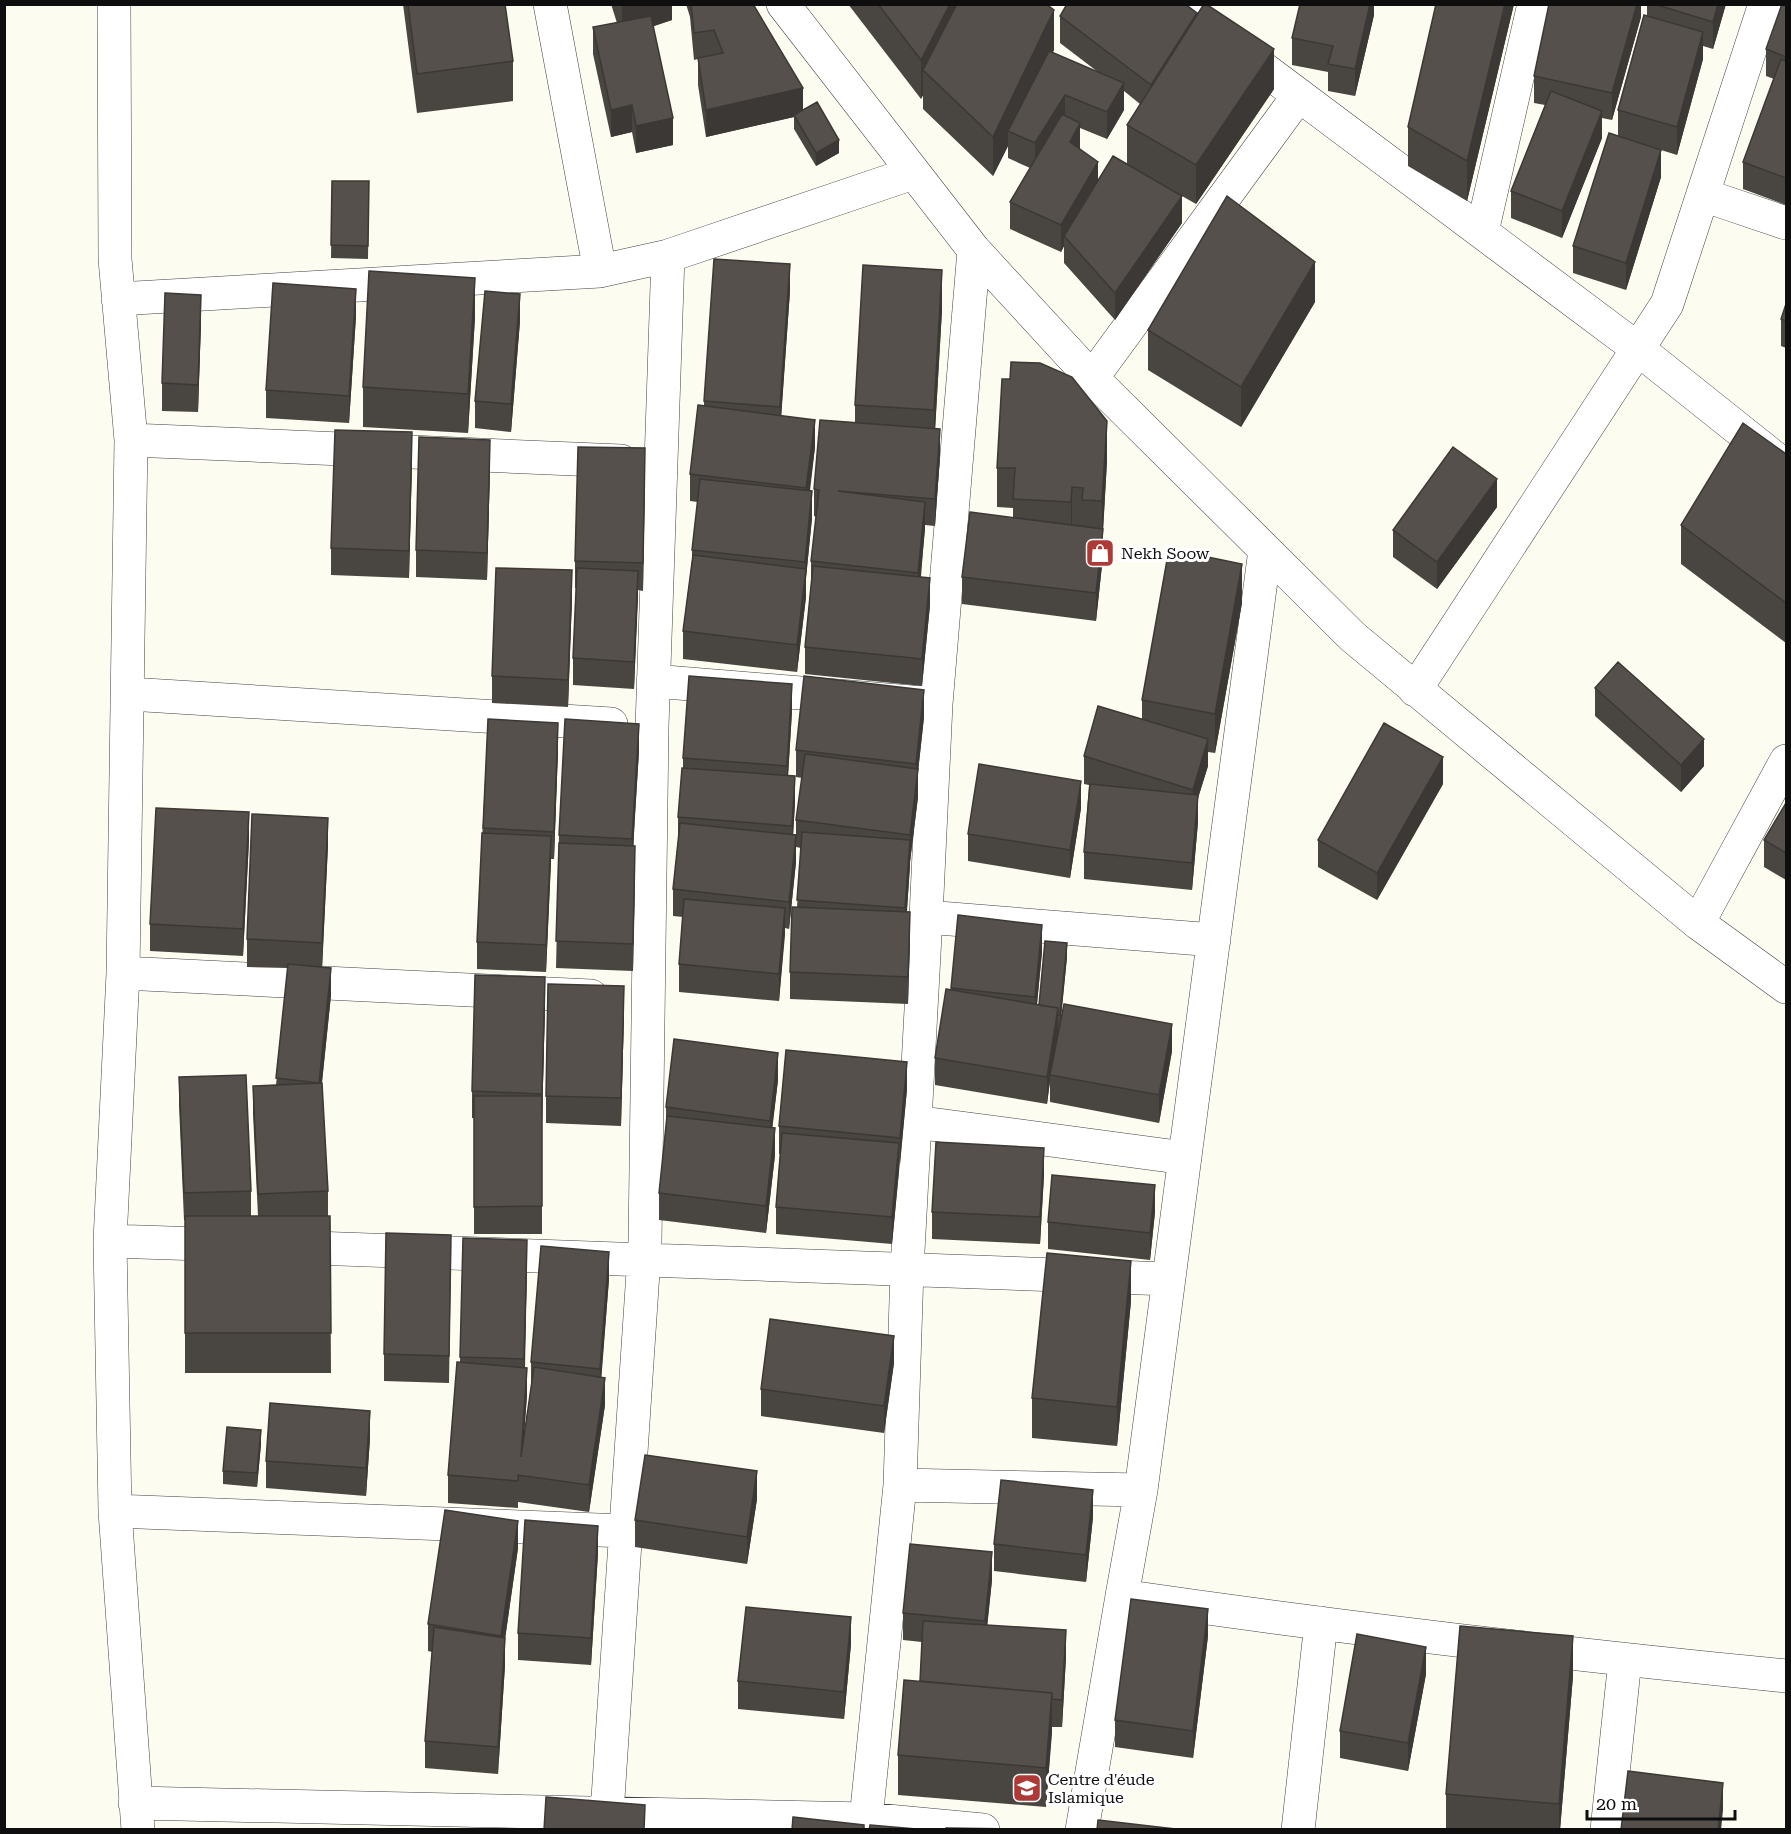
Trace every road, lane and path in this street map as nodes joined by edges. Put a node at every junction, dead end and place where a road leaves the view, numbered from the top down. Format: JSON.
{"nodes":[{"id":1,"x":114,"y":4,"type":"edge"},
{"id":2,"x":550,"y":4,"type":"edge"},
{"id":3,"x":783,"y":4,"type":"edge"},
{"id":4,"x":1177,"y":4,"type":"edge"},
{"id":5,"x":1534,"y":4,"type":"edge"},
{"id":6,"x":1765,"y":4,"type":"edge"},
{"id":7,"x":1299,"y":95,"type":"junction"},
{"id":8,"x":914,"y":173,"type":"junction"},
{"id":9,"x":1703,"y":195,"type":"junction"},
{"id":10,"x":1786,"y":224,"type":"edge"},
{"id":11,"x":1482,"y":232,"type":"junction"},
{"id":12,"x":974,"y":250,"type":"junction"},
{"id":13,"x":668,"y":256,"type":"junction"},
{"id":14,"x":600,"y":271,"type":"junction"},
{"id":15,"x":118,"y":299,"type":"junction"},
{"id":16,"x":1638,"y":349,"type":"junction"},
{"id":17,"x":1092,"y":378,"type":"junction"},
{"id":18,"x":132,"y":440,"type":"junction"},
{"id":19,"x":660,"y":463,"type":"junction"},
{"id":20,"x":1786,"y":467,"type":"edge"},
{"id":21,"x":1265,"y":550,"type":"junction"},
{"id":22,"x":653,"y":681,"type":"junction"},
{"id":23,"x":1415,"y":690,"type":"junction"},
{"id":24,"x":129,"y":694,"type":"junction"},
{"id":25,"x":936,"y":704,"type":"junction"},
{"id":26,"x":652,"y":727,"type":"junction"},
{"id":27,"x":1786,"y":761,"type":"edge"},
{"id":28,"x":927,"y":917,"type":"junction"},
{"id":29,"x":1698,"y":923,"type":"junction"},
{"id":30,"x":1214,"y":940,"type":"junction"},
{"id":31,"x":123,"y":973,"type":"junction"},
{"id":32,"x":1786,"y":987,"type":"edge"},
{"id":33,"x":647,"y":999,"type":"junction"},
{"id":34,"x":915,"y":1122,"type":"junction"},
{"id":35,"x":1185,"y":1158,"type":"junction"},
{"id":36,"x":110,"y":1241,"type":"junction"},
{"id":37,"x":643,"y":1260,"type":"junction"},
{"id":38,"x":907,"y":1270,"type":"junction"},
{"id":39,"x":1169,"y":1278,"type":"junction"},
{"id":40,"x":900,"y":1485,"type":"junction"},
{"id":41,"x":1141,"y":1490,"type":"junction"},
{"id":42,"x":115,"y":1511,"type":"junction"},
{"id":43,"x":625,"y":1532,"type":"junction"},
{"id":44,"x":1122,"y":1596,"type":"junction"},
{"id":45,"x":1321,"y":1623,"type":"junction"},
{"id":46,"x":1625,"y":1660,"type":"junction"},
{"id":47,"x":1786,"y":1676,"type":"edge"},
{"id":48,"x":607,"y":1814,"type":"junction"},
{"id":49,"x":136,"y":1816,"type":"edge"},
{"id":50,"x":866,"y":1819,"type":"junction"},
{"id":51,"x":525,"y":1820,"type":"edge"},
{"id":52,"x":982,"y":1830,"type":"edge"},
{"id":53,"x":1082,"y":1830,"type":"edge"},
{"id":54,"x":1298,"y":1830,"type":"edge"},
{"id":55,"x":1607,"y":1830,"type":"edge"}],
"edges":[{"from":1,"to":15,"type":"street"},
{"from":2,"to":14,"type":"street"},
{"from":3,"to":8,"type":"street"},
{"from":4,"to":7,"type":"street"},
{"from":5,"to":11,"type":"street"},
{"from":6,"to":9,"type":"street"},
{"from":7,"to":11,"type":"street"},
{"from":7,"to":17,"type":"street"},
{"from":8,"to":12,"type":"street"},
{"from":8,"to":13,"type":"street"},
{"from":9,"to":10,"type":"street"},
{"from":9,"to":16,"type":"street"},
{"from":11,"to":16,"type":"street"},
{"from":12,"to":17,"type":"street"},
{"from":12,"to":25,"type":"street"},
{"from":13,"to":14,"type":"street"},
{"from":13,"to":19,"type":"street"},
{"from":14,"to":15,"type":"street"},
{"from":15,"to":18,"type":"street"},
{"from":16,"to":20,"type":"street"},
{"from":16,"to":23,"type":"street"},
{"from":17,"to":21,"type":"street"},
{"from":18,"to":19,"type":"street"},
{"from":18,"to":24,"type":"street"},
{"from":19,"to":22,"type":"street"},
{"from":21,"to":23,"type":"street"},
{"from":21,"to":30,"type":"street"},
{"from":22,"to":25,"type":"street"},
{"from":22,"to":26,"type":"street"},
{"from":23,"to":29,"type":"street"},
{"from":24,"to":26,"type":"street"},
{"from":24,"to":31,"type":"street"},
{"from":25,"to":28,"type":"street"},
{"from":26,"to":33,"type":"street"},
{"from":27,"to":29,"type":"street"},
{"from":28,"to":30,"type":"street"},
{"from":28,"to":34,"type":"street"},
{"from":29,"to":32,"type":"street"},
{"from":30,"to":35,"type":"street"},
{"from":31,"to":33,"type":"street"},
{"from":31,"to":36,"type":"street"},
{"from":33,"to":37,"type":"street"},
{"from":34,"to":35,"type":"street"},
{"from":34,"to":38,"type":"street"},
{"from":35,"to":39,"type":"street"},
{"from":36,"to":37,"type":"street"},
{"from":36,"to":42,"type":"street"},
{"from":37,"to":38,"type":"street"},
{"from":37,"to":43,"type":"street"},
{"from":38,"to":39,"type":"street"},
{"from":38,"to":40,"type":"street"},
{"from":39,"to":41,"type":"street"},
{"from":40,"to":41,"type":"street"},
{"from":40,"to":50,"type":"street"},
{"from":41,"to":44,"type":"street"},
{"from":42,"to":43,"type":"street"},
{"from":42,"to":49,"type":"street"},
{"from":43,"to":48,"type":"street"},
{"from":44,"to":45,"type":"street"},
{"from":44,"to":53,"type":"street"},
{"from":45,"to":46,"type":"street"},
{"from":45,"to":54,"type":"street"},
{"from":46,"to":47,"type":"street"},
{"from":46,"to":55,"type":"street"},
{"from":48,"to":50,"type":"street"},
{"from":48,"to":51,"type":"street"},
{"from":49,"to":51,"type":"street"},
{"from":50,"to":52,"type":"street"}]}
